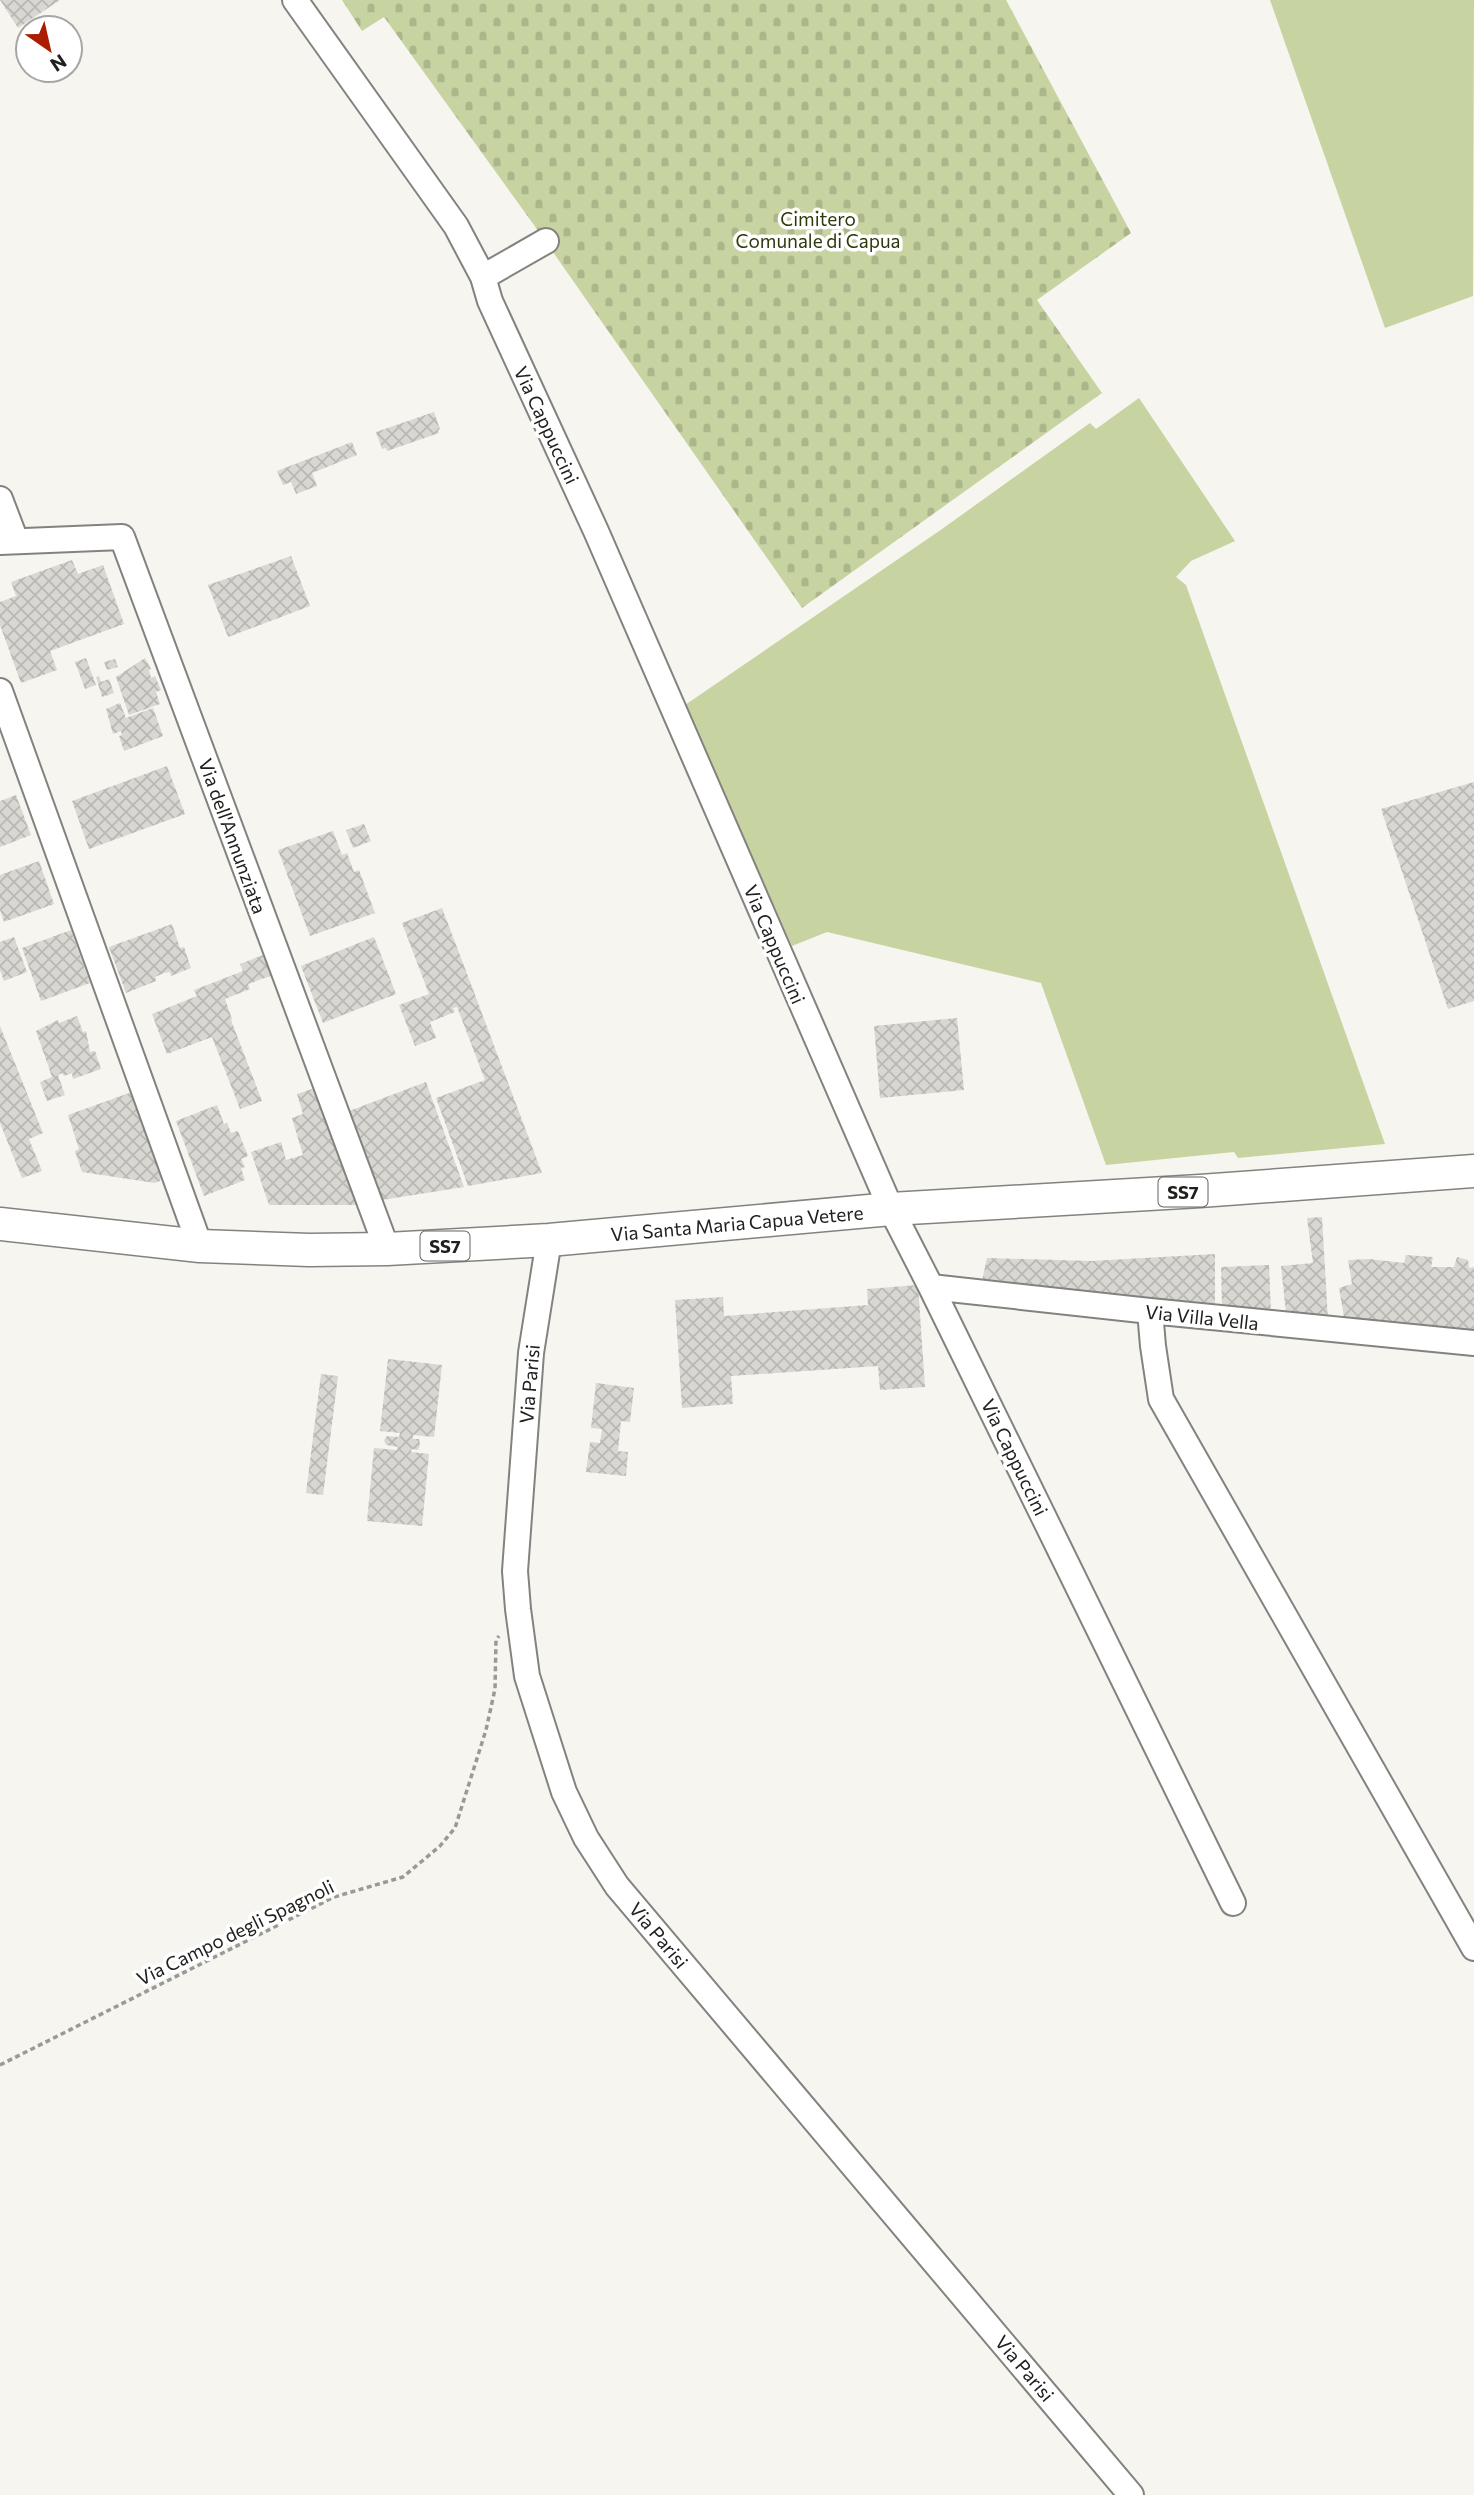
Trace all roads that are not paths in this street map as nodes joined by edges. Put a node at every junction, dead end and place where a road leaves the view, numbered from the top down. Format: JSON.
{"nodes":[{"id":1,"x":295,"y":0,"type":"edge"},
{"id":2,"x":546,"y":242,"type":"dead end"},
{"id":3,"x":483,"y":277,"type":"junction"},
{"id":4,"x":0,"y":499,"type":"edge"},
{"id":5,"x":8,"y":541,"type":"edge"},
{"id":6,"x":0,"y":691,"type":"edge"},
{"id":7,"x":1474,"y":1171,"type":"edge"},
{"id":8,"x":891,"y":1209,"type":"junction"},
{"id":9,"x":0,"y":1223,"type":"edge"},
{"id":10,"x":549,"y":1240,"type":"junction"},
{"id":11,"x":200,"y":1246,"type":"junction"},
{"id":12,"x":387,"y":1249,"type":"junction"},
{"id":13,"x":931,"y":1287,"type":"junction"},
{"id":14,"x":1150,"y":1311,"type":"junction"},
{"id":15,"x":1474,"y":1343,"type":"edge"},
{"id":16,"x":1233,"y":1903,"type":"dead end"},
{"id":17,"x":1474,"y":1948,"type":"edge"},
{"id":18,"x":1131,"y":2495,"type":"edge"}],
"edges":[{"from":1,"to":3,"type":"street","name":"Via Cappuccini"},
{"from":2,"to":3,"type":"street"},
{"from":3,"to":8,"type":"street","name":"Via Cappuccini"},
{"from":4,"to":5,"type":"street"},
{"from":5,"to":12,"type":"street","name":"Via dell'Annunziata"},
{"from":6,"to":11,"type":"street"},
{"from":7,"to":8,"type":"main road","name":"Via Santa Maria Capua Vetere","number":"SS7"},
{"from":8,"to":10,"type":"main road","name":"Via Santa Maria Capua Vetere","number":"SS7"},
{"from":8,"to":13,"type":"street","name":"Via Cappuccini"},
{"from":9,"to":11,"type":"main road","name":"Via Santa Maria Capua Vetere","number":"SS7"},
{"from":10,"to":12,"type":"main road","name":"Via Santa Maria Capua Vetere","number":"SS7"},
{"from":10,"to":18,"type":"street","name":"Via Parisi"},
{"from":11,"to":12,"type":"main road","name":"Via Santa Maria Capua Vetere","number":"SS7"},
{"from":13,"to":14,"type":"street","name":"Via Villa Vella"},
{"from":13,"to":16,"type":"street","name":"Via Cappuccini"},
{"from":14,"to":15,"type":"street","name":"Via Villa Vella"},
{"from":14,"to":17,"type":"street"}]}
